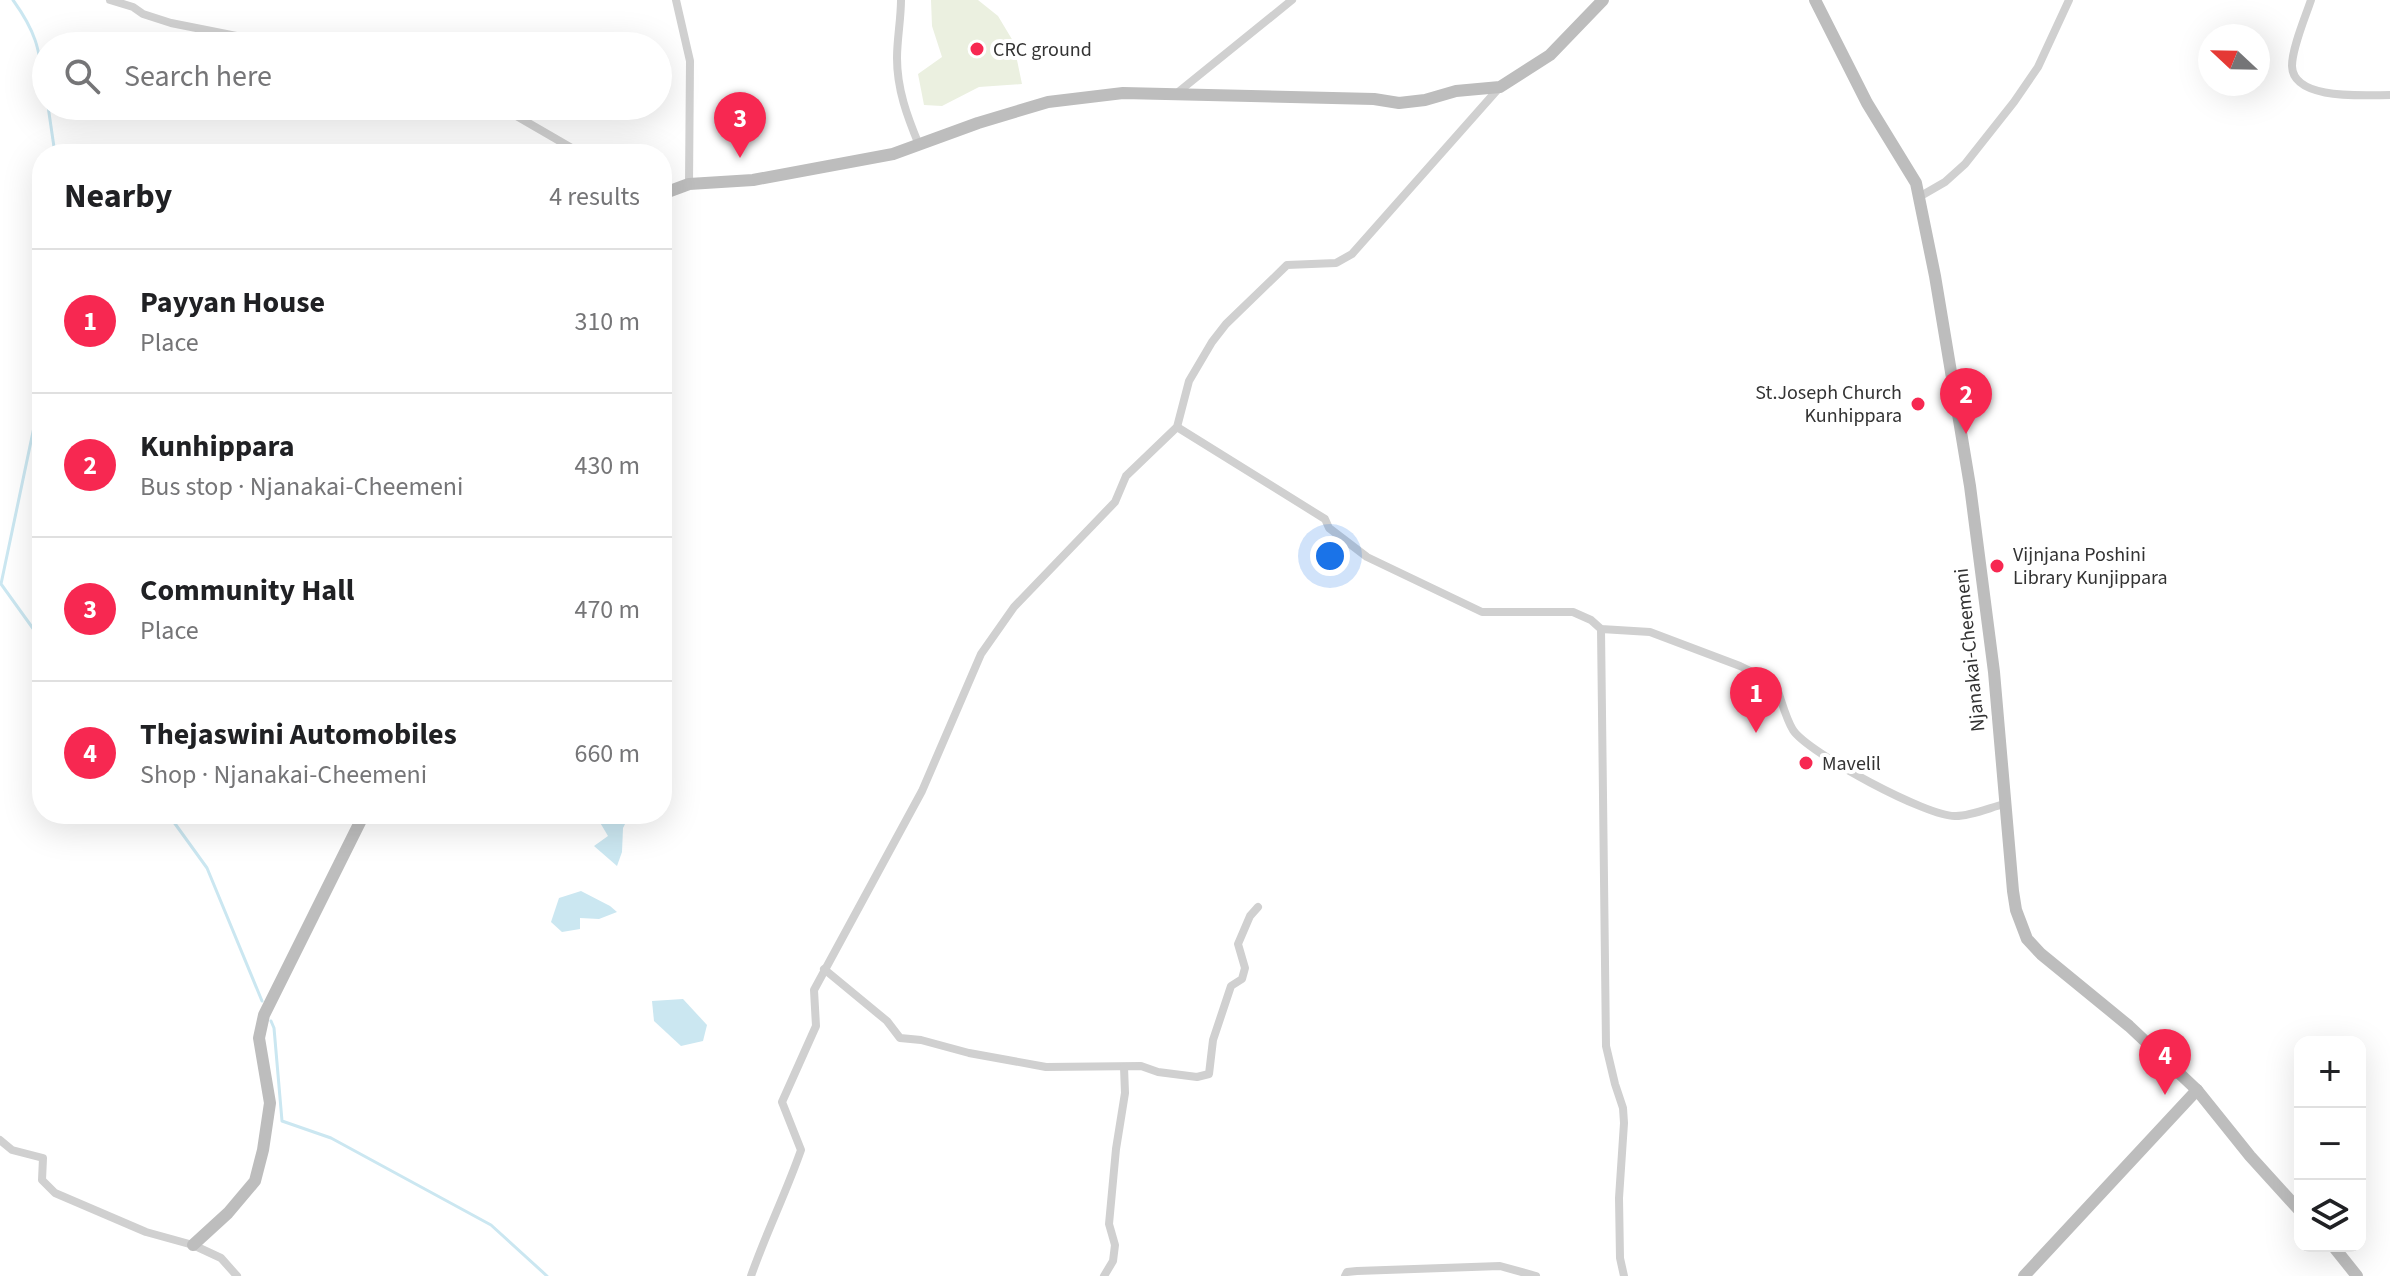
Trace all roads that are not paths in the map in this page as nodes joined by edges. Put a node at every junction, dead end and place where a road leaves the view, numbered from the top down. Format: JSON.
{"nodes":[{"id":1,"x":110,"y":0,"type":"edge"},
{"id":2,"x":676,"y":0,"type":"edge"},
{"id":3,"x":901,"y":0,"type":"edge"},
{"id":4,"x":1292,"y":0,"type":"edge"},
{"id":5,"x":1603,"y":0,"type":"edge"},
{"id":6,"x":1815,"y":0,"type":"edge"},
{"id":7,"x":2069,"y":0,"type":"edge"},
{"id":8,"x":2311,"y":0,"type":"edge"},
{"id":9,"x":216,"y":32,"type":"edge"},
{"id":10,"x":1500,"y":87,"type":"junction"},
{"id":11,"x":1177,"y":93,"type":"junction"},
{"id":12,"x":2390,"y":95,"type":"edge"},
{"id":13,"x":523,"y":120,"type":"edge"},
{"id":14,"x":565,"y":144,"type":"edge"},
{"id":15,"x":919,"y":145,"type":"junction"},
{"id":16,"x":689,"y":184,"type":"junction"},
{"id":17,"x":672,"y":190,"type":"edge"},
{"id":18,"x":1919,"y":197,"type":"junction"},
{"id":19,"x":1177,"y":427,"type":"junction"},
{"id":20,"x":1601,"y":629,"type":"junction"},
{"id":21,"x":2004,"y":804,"type":"junction"},
{"id":22,"x":359,"y":824,"type":"edge"},
{"id":23,"x":1258,"y":907,"type":"dead end"},
{"id":24,"x":824,"y":969,"type":"junction"},
{"id":25,"x":1124,"y":1067,"type":"junction"},
{"id":26,"x":2197,"y":1090,"type":"junction"},
{"id":27,"x":0,"y":1140,"type":"edge"},
{"id":28,"x":2294,"y":1204,"type":"edge"},
{"id":29,"x":193,"y":1245,"type":"junction"},
{"id":30,"x":2338,"y":1252,"type":"edge"},
{"id":31,"x":237,"y":1276,"type":"edge"},
{"id":32,"x":751,"y":1276,"type":"edge"},
{"id":33,"x":1104,"y":1276,"type":"edge"},
{"id":34,"x":1345,"y":1276,"type":"edge"},
{"id":35,"x":1536,"y":1276,"type":"edge"},
{"id":36,"x":1624,"y":1276,"type":"edge"},
{"id":37,"x":2024,"y":1276,"type":"edge"},
{"id":38,"x":2357,"y":1276,"type":"edge"}],
"edges":[{"from":1,"to":9,"type":"street"},
{"from":2,"to":16,"type":"street"},
{"from":3,"to":15,"type":"street"},
{"from":4,"to":11,"type":"street"},
{"from":5,"to":10,"type":"street"},
{"from":6,"to":18,"type":"street","name":"Njanakai-Cheemeni"},
{"from":7,"to":18,"type":"street"},
{"from":8,"to":12,"type":"street"},
{"from":10,"to":11,"type":"street"},
{"from":10,"to":19,"type":"street"},
{"from":11,"to":15,"type":"street"},
{"from":13,"to":14,"type":"street"},
{"from":15,"to":16,"type":"street"},
{"from":16,"to":17,"type":"street"},
{"from":18,"to":21,"type":"street","name":"Njanakai-Cheemeni"},
{"from":19,"to":20,"type":"street"},
{"from":19,"to":24,"type":"street"},
{"from":20,"to":21,"type":"street"},
{"from":20,"to":36,"type":"street"},
{"from":21,"to":26,"type":"street","name":"Njanakai-Cheemeni"},
{"from":22,"to":29,"type":"street"},
{"from":23,"to":25,"type":"street"},
{"from":24,"to":25,"type":"street"},
{"from":24,"to":32,"type":"street"},
{"from":25,"to":33,"type":"street"},
{"from":26,"to":28,"type":"street","name":"Njanakai-Cheemeni"},
{"from":26,"to":37,"type":"street"},
{"from":27,"to":29,"type":"street"},
{"from":29,"to":31,"type":"street"},
{"from":30,"to":38,"type":"street"},
{"from":34,"to":35,"type":"street"}]}
